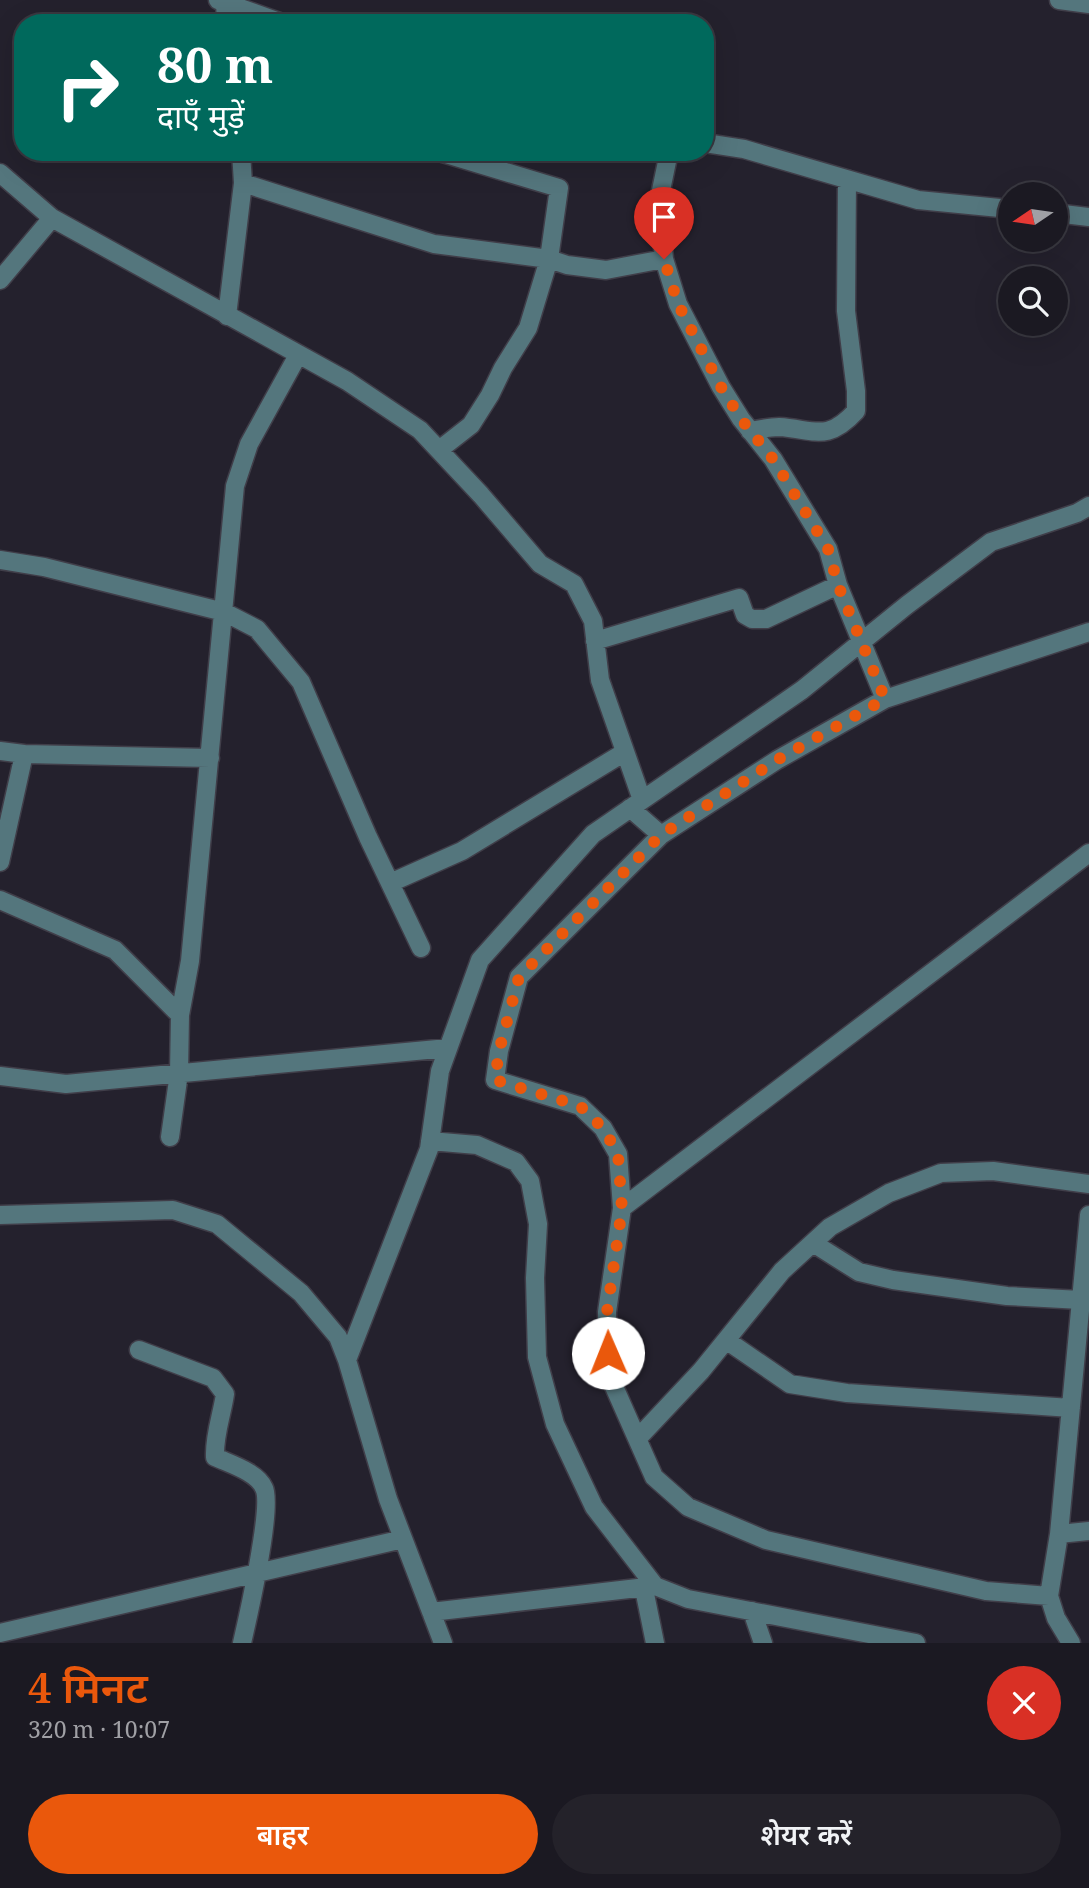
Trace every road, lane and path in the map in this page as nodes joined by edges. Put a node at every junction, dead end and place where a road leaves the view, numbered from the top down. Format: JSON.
{"nodes":[{"id":1,"x":1059,"y":0,"type":"edge"},
{"id":2,"x":222,"y":1,"type":"edge"},
{"id":3,"x":1089,"y":4,"type":"edge"},
{"id":4,"x":257,"y":14,"type":"edge"},
{"id":5,"x":714,"y":144,"type":"edge"},
{"id":6,"x":242,"y":161,"type":"edge"},
{"id":7,"x":469,"y":161,"type":"edge"},
{"id":8,"x":667,"y":161,"type":"edge"},
{"id":9,"x":0,"y":173,"type":"edge"},
{"id":10,"x":847,"y":179,"type":"junction"},
{"id":11,"x":243,"y":183,"type":"junction"},
{"id":12,"x":998,"y":208,"type":"edge"},
{"id":13,"x":1068,"y":215,"type":"edge"},
{"id":14,"x":1089,"y":217,"type":"edge"},
{"id":15,"x":52,"y":218,"type":"junction"},
{"id":16,"x":549,"y":259,"type":"junction"},
{"id":17,"x":664,"y":259,"type":"junction"},
{"id":18,"x":0,"y":280,"type":"edge"},
{"id":19,"x":227,"y":316,"type":"junction"},
{"id":20,"x":298,"y":355,"type":"junction"},
{"id":21,"x":750,"y":430,"type":"junction"},
{"id":22,"x":439,"y":450,"type":"junction"},
{"id":23,"x":1089,"y":506,"type":"edge"},
{"id":24,"x":0,"y":560,"type":"edge"},
{"id":25,"x":838,"y":585,"type":"junction"},
{"id":26,"x":224,"y":612,"type":"junction"},
{"id":27,"x":1089,"y":632,"type":"edge"},
{"id":28,"x":596,"y":640,"type":"junction"},
{"id":29,"x":861,"y":643,"type":"junction"},
{"id":30,"x":885,"y":699,"type":"junction"},
{"id":31,"x":0,"y":751,"type":"edge"},
{"id":32,"x":625,"y":752,"type":"junction"},
{"id":33,"x":24,"y":754,"type":"junction"},
{"id":34,"x":210,"y":758,"type":"junction"},
{"id":35,"x":636,"y":804,"type":"junction"},
{"id":36,"x":661,"y":835,"type":"junction"},
{"id":37,"x":1089,"y":853,"type":"edge"},
{"id":38,"x":0,"y":862,"type":"edge"},
{"id":39,"x":390,"y":883,"type":"junction"},
{"id":40,"x":0,"y":900,"type":"edge"},
{"id":41,"x":421,"y":948,"type":"dead end"},
{"id":42,"x":180,"y":1015,"type":"junction"},
{"id":43,"x":448,"y":1048,"type":"junction"},
{"id":44,"x":179,"y":1073,"type":"junction"},
{"id":45,"x":0,"y":1076,"type":"edge"},
{"id":46,"x":170,"y":1137,"type":"dead end"},
{"id":47,"x":431,"y":1137,"type":"junction"},
{"id":48,"x":1089,"y":1184,"type":"edge"},
{"id":49,"x":622,"y":1209,"type":"junction"},
{"id":50,"x":0,"y":1215,"type":"edge"},
{"id":51,"x":1089,"y":1215,"type":"edge"},
{"id":52,"x":813,"y":1243,"type":"junction"},
{"id":53,"x":1086,"y":1271,"type":"edge"},
{"id":54,"x":1082,"y":1300,"type":"junction"},
{"id":55,"x":726,"y":1340,"type":"junction"},
{"id":56,"x":139,"y":1350,"type":"dead end"},
{"id":57,"x":347,"y":1360,"type":"junction"},
{"id":58,"x":1071,"y":1408,"type":"junction"},
{"id":59,"x":638,"y":1438,"type":"junction"},
{"id":60,"x":1089,"y":1531,"type":"edge"},
{"id":61,"x":1059,"y":1534,"type":"junction"},
{"id":62,"x":403,"y":1539,"type":"junction"},
{"id":63,"x":256,"y":1573,"type":"junction"},
{"id":64,"x":649,"y":1588,"type":"junction"},
{"id":65,"x":1049,"y":1596,"type":"junction"},
{"id":66,"x":752,"y":1611,"type":"junction"},
{"id":67,"x":431,"y":1612,"type":"junction"},
{"id":68,"x":0,"y":1633,"type":"edge"},
{"id":69,"x":886,"y":1640,"type":"edge"},
{"id":70,"x":242,"y":1643,"type":"edge"},
{"id":71,"x":443,"y":1643,"type":"edge"},
{"id":72,"x":655,"y":1643,"type":"edge"},
{"id":73,"x":763,"y":1643,"type":"edge"},
{"id":74,"x":916,"y":1643,"type":"edge"},
{"id":75,"x":1071,"y":1643,"type":"edge"}],
"edges":[{"from":1,"to":3,"type":"street"},
{"from":2,"to":4,"type":"street"},
{"from":5,"to":10,"type":"street"},
{"from":6,"to":11,"type":"street"},
{"from":7,"to":16,"type":"street"},
{"from":8,"to":17,"type":"street"},
{"from":9,"to":15,"type":"street"},
{"from":10,"to":12,"type":"street"},
{"from":10,"to":21,"type":"street"},
{"from":11,"to":16,"type":"street"},
{"from":11,"to":19,"type":"street"},
{"from":13,"to":14,"type":"street"},
{"from":15,"to":18,"type":"street"},
{"from":15,"to":19,"type":"street"},
{"from":16,"to":17,"type":"street"},
{"from":16,"to":22,"type":"street"},
{"from":17,"to":21,"type":"street"},
{"from":19,"to":20,"type":"street"},
{"from":20,"to":22,"type":"street"},
{"from":20,"to":26,"type":"street"},
{"from":21,"to":25,"type":"street"},
{"from":22,"to":28,"type":"street"},
{"from":23,"to":29,"type":"street"},
{"from":24,"to":26,"type":"street"},
{"from":25,"to":28,"type":"street"},
{"from":25,"to":29,"type":"street"},
{"from":26,"to":34,"type":"street"},
{"from":26,"to":39,"type":"street"},
{"from":27,"to":30,"type":"street"},
{"from":28,"to":32,"type":"street"},
{"from":29,"to":30,"type":"street"},
{"from":29,"to":35,"type":"street"},
{"from":30,"to":36,"type":"street"},
{"from":31,"to":33,"type":"street"},
{"from":32,"to":35,"type":"street"},
{"from":32,"to":39,"type":"street"},
{"from":33,"to":34,"type":"street"},
{"from":33,"to":38,"type":"street"},
{"from":34,"to":42,"type":"street"},
{"from":35,"to":36,"type":"street"},
{"from":35,"to":43,"type":"street"},
{"from":36,"to":49,"type":"street"},
{"from":37,"to":49,"type":"street"},
{"from":39,"to":41,"type":"street"},
{"from":40,"to":42,"type":"street"},
{"from":42,"to":44,"type":"street"},
{"from":43,"to":44,"type":"street"},
{"from":43,"to":47,"type":"street"},
{"from":44,"to":45,"type":"street"},
{"from":44,"to":46,"type":"street"},
{"from":47,"to":57,"type":"street"},
{"from":47,"to":64,"type":"street"},
{"from":48,"to":52,"type":"street"},
{"from":49,"to":59,"type":"street"},
{"from":50,"to":57,"type":"street"},
{"from":51,"to":53,"type":"street"},
{"from":52,"to":54,"type":"street"},
{"from":52,"to":55,"type":"street"},
{"from":53,"to":54,"type":"street"},
{"from":54,"to":58,"type":"street"},
{"from":55,"to":58,"type":"street"},
{"from":55,"to":59,"type":"street"},
{"from":56,"to":63,"type":"street"},
{"from":57,"to":62,"type":"street"},
{"from":58,"to":61,"type":"street"},
{"from":59,"to":65,"type":"street"},
{"from":60,"to":61,"type":"street"},
{"from":61,"to":65,"type":"street"},
{"from":62,"to":63,"type":"street"},
{"from":62,"to":67,"type":"street"},
{"from":63,"to":68,"type":"street"},
{"from":63,"to":70,"type":"street"},
{"from":64,"to":66,"type":"street"},
{"from":64,"to":67,"type":"street"},
{"from":64,"to":72,"type":"street"},
{"from":65,"to":75,"type":"street"},
{"from":66,"to":69,"type":"street"},
{"from":66,"to":73,"type":"street"},
{"from":67,"to":71,"type":"street"},
{"from":69,"to":74,"type":"street"}]}
